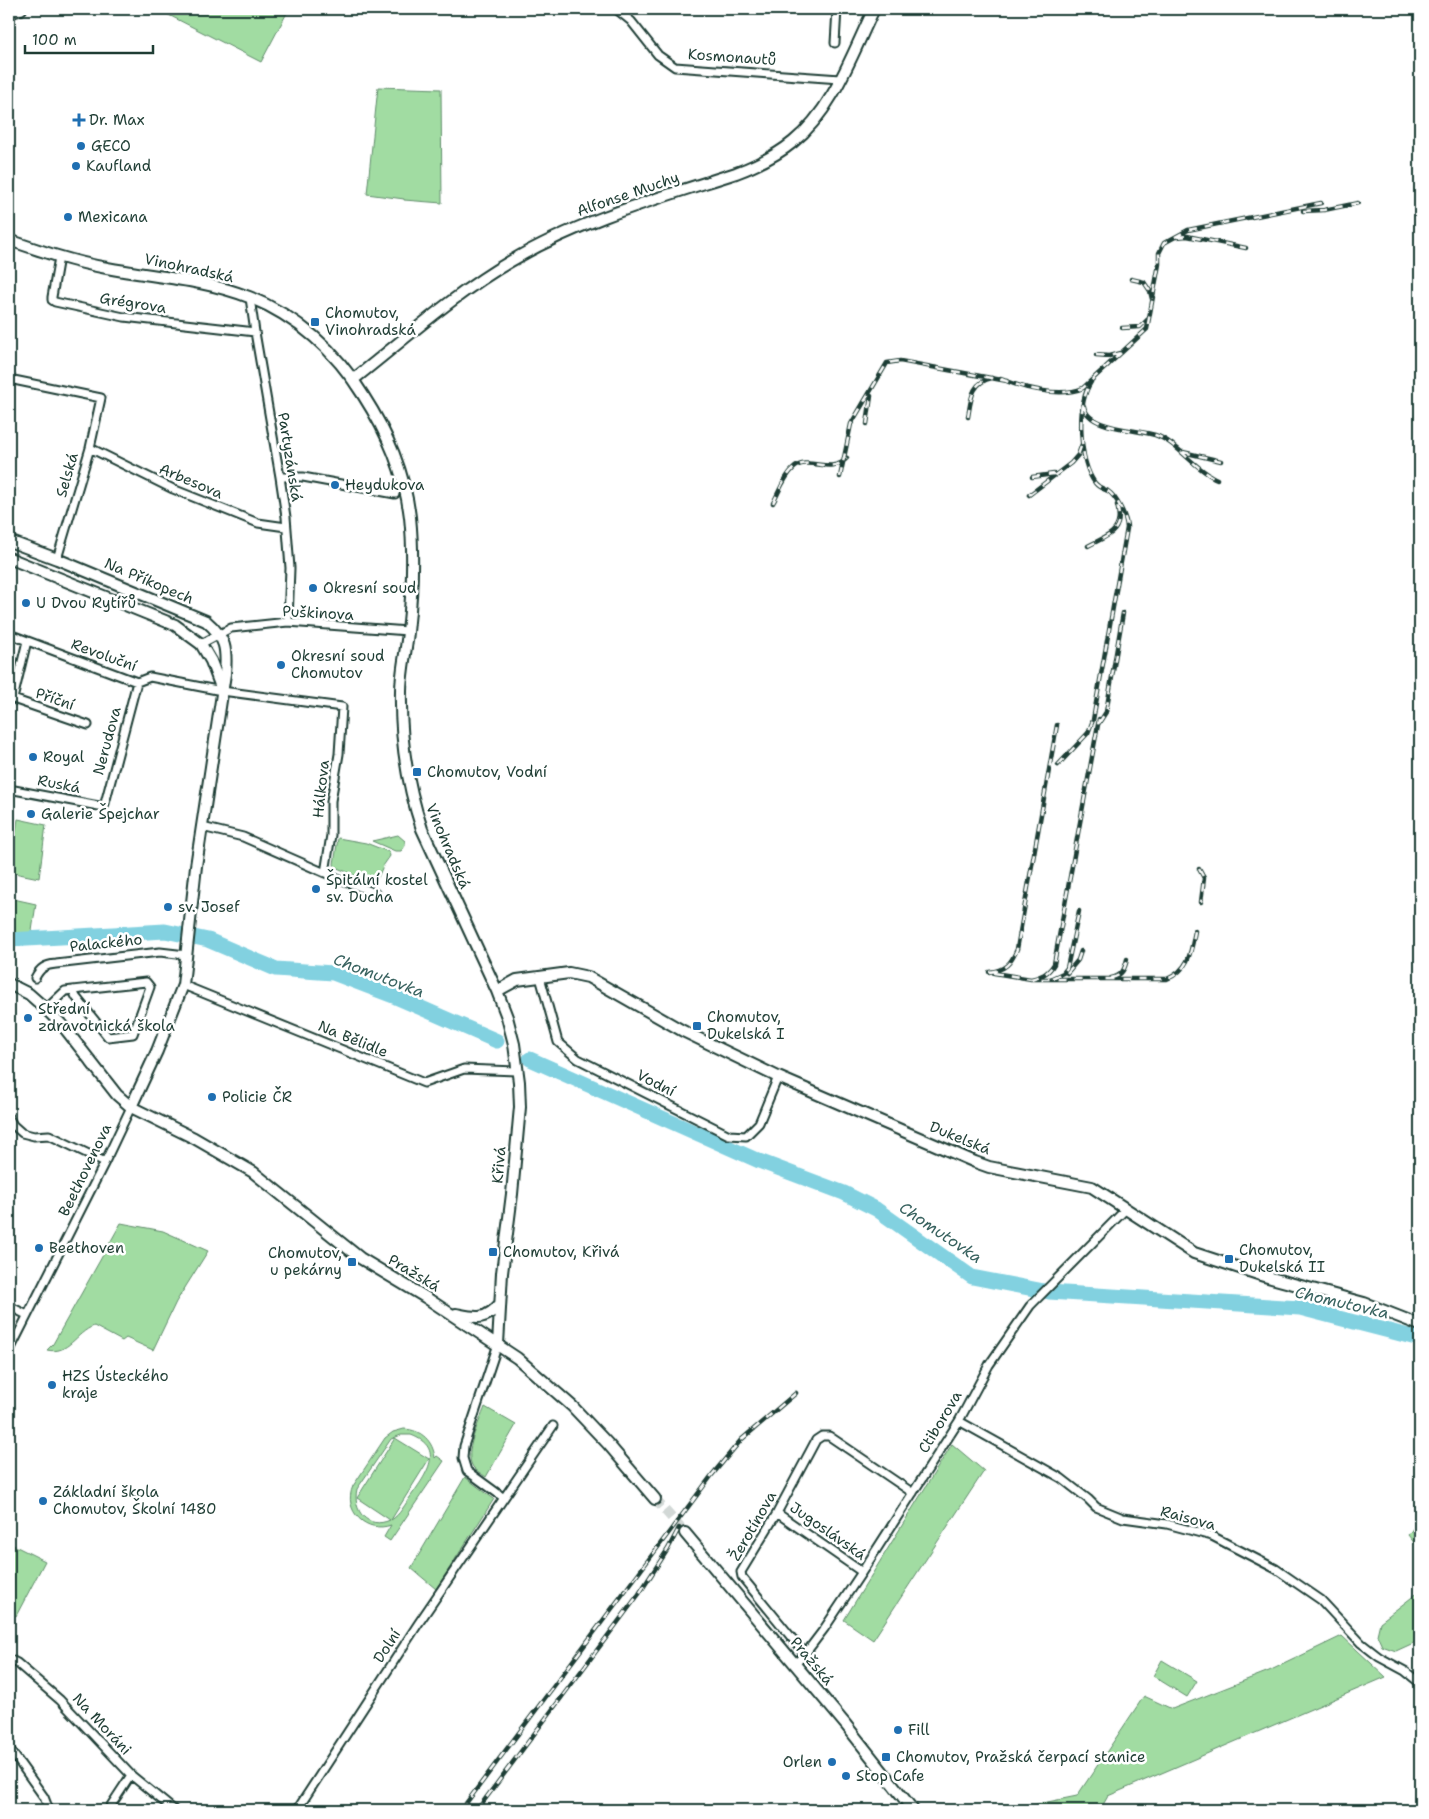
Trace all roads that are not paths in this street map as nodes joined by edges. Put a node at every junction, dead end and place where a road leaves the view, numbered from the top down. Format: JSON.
{"nodes":[{"id":1,"x":21,"y":9,"type":"edge"},
{"id":2,"x":616,"y":9,"type":"edge"},
{"id":3,"x":837,"y":9,"type":"edge"},
{"id":4,"x":874,"y":9,"type":"edge"},
{"id":5,"x":9,"y":14,"type":"edge"},
{"id":6,"x":834,"y":43,"type":"dead end"},
{"id":7,"x":840,"y":79,"type":"junction"},
{"id":8,"x":9,"y":240,"type":"edge"},
{"id":9,"x":59,"y":257,"type":"junction"},
{"id":10,"x":250,"y":298,"type":"junction"},
{"id":11,"x":255,"y":332,"type":"junction"},
{"id":12,"x":9,"y":379,"type":"edge"},
{"id":13,"x":354,"y":379,"type":"junction"},
{"id":14,"x":90,"y":448,"type":"junction"},
{"id":15,"x":280,"y":477,"type":"junction"},
{"id":16,"x":396,"y":494,"type":"dead end"},
{"id":17,"x":286,"y":527,"type":"junction"},
{"id":18,"x":9,"y":540,"type":"edge"},
{"id":19,"x":9,"y":558,"type":"edge"},
{"id":20,"x":57,"y":559,"type":"junction"},
{"id":21,"x":288,"y":622,"type":"junction"},
{"id":22,"x":408,"y":631,"type":"junction"},
{"id":23,"x":9,"y":634,"type":"edge"},
{"id":24,"x":220,"y":634,"type":"junction"},
{"id":25,"x":27,"y":640,"type":"junction"},
{"id":26,"x":201,"y":644,"type":"junction"},
{"id":27,"x":137,"y":682,"type":"junction"},
{"id":28,"x":222,"y":691,"type":"junction"},
{"id":29,"x":342,"y":707,"type":"joint"},
{"id":30,"x":88,"y":725,"type":"dead end"},
{"id":31,"x":9,"y":789,"type":"edge"},
{"id":32,"x":104,"y":807,"type":"joint"},
{"id":33,"x":202,"y":827,"type":"junction"},
{"id":34,"x":326,"y":873,"type":"junction"},
{"id":35,"x":375,"y":893,"type":"dead end"},
{"id":36,"x":186,"y":955,"type":"junction"},
{"id":37,"x":540,"y":977,"type":"junction"},
{"id":38,"x":35,"y":978,"type":"dead end"},
{"id":39,"x":183,"y":985,"type":"junction"},
{"id":40,"x":10,"y":986,"type":"edge"},
{"id":41,"x":73,"y":990,"type":"junction"},
{"id":42,"x":497,"y":991,"type":"junction"},
{"id":43,"x":46,"y":1009,"type":"junction"},
{"id":44,"x":518,"y":1071,"type":"junction"},
{"id":45,"x":778,"y":1077,"type":"junction"},
{"id":46,"x":131,"y":1107,"type":"junction"},
{"id":47,"x":9,"y":1118,"type":"edge"},
{"id":48,"x":105,"y":1162,"type":"junction"},
{"id":49,"x":1126,"y":1209,"type":"junction"},
{"id":50,"x":500,"y":1304,"type":"junction"},
{"id":51,"x":9,"y":1306,"type":"edge"},
{"id":52,"x":449,"y":1312,"type":"junction"},
{"id":53,"x":27,"y":1315,"type":"junction"},
{"id":54,"x":1420,"y":1325,"type":"edge"},
{"id":55,"x":498,"y":1344,"type":"junction"},
{"id":56,"x":9,"y":1352,"type":"edge"},
{"id":57,"x":959,"y":1420,"type":"junction"},
{"id":58,"x":554,"y":1426,"type":"dead end"},
{"id":59,"x":913,"y":1493,"type":"junction"},
{"id":60,"x":504,"y":1498,"type":"junction"},
{"id":61,"x":655,"y":1499,"type":"tunnel mouth"},
{"id":62,"x":777,"y":1513,"type":"junction"},
{"id":63,"x":685,"y":1533,"type":"tunnel mouth"},
{"id":64,"x":862,"y":1572,"type":"junction"},
{"id":65,"x":805,"y":1654,"type":"junction"},
{"id":66,"x":9,"y":1659,"type":"edge"},
{"id":67,"x":795,"y":1664,"type":"junction"},
{"id":68,"x":1420,"y":1683,"type":"edge"},
{"id":69,"x":9,"y":1748,"type":"edge"},
{"id":70,"x":131,"y":1775,"type":"junction"},
{"id":71,"x":48,"y":1810,"type":"edge"},
{"id":72,"x":108,"y":1810,"type":"edge"},
{"id":73,"x":174,"y":1810,"type":"edge"},
{"id":74,"x":297,"y":1810,"type":"edge"},
{"id":75,"x":913,"y":1810,"type":"edge"}],
"edges":[{"from":1,"to":5,"type":"street"},
{"from":2,"to":7,"type":"street","name":"Kosmonautů"},
{"from":3,"to":6,"type":"street"},
{"from":4,"to":7,"type":"street","name":"Alfonse Muchy"},
{"from":7,"to":13,"type":"street","name":"Alfonse Muchy"},
{"from":8,"to":9,"type":"street","name":"Vinohradská"},
{"from":9,"to":10,"type":"street","name":"Vinohradská"},
{"from":9,"to":11,"type":"street","name":"Grégrova"},
{"from":10,"to":11,"type":"street","name":"Partyzánská"},
{"from":10,"to":13,"type":"street","name":"Vinohradská"},
{"from":11,"to":15,"type":"street","name":"Partyzánská"},
{"from":12,"to":14,"type":"street","name":"Selská"},
{"from":13,"to":22,"type":"street","name":"Vinohradská"},
{"from":14,"to":17,"type":"street","name":"Arbesova"},
{"from":14,"to":20,"type":"street","name":"Selská"},
{"from":15,"to":16,"type":"street"},
{"from":15,"to":17,"type":"street","name":"Partyzánská"},
{"from":17,"to":21,"type":"street","name":"Partyzánská"},
{"from":18,"to":20,"type":"street","name":"Na Příkopech"},
{"from":19,"to":26,"type":"street","name":"Na Příkopech"},
{"from":20,"to":24,"type":"street","name":"Na Příkopech"},
{"from":21,"to":22,"type":"street","name":"Puškinova"},
{"from":21,"to":24,"type":"street","name":"Puškinova"},
{"from":22,"to":42,"type":"street","name":"Vinohradská"},
{"from":23,"to":25,"type":"street","name":"Revoluční"},
{"from":24,"to":26,"type":"street","name":"Puškinova"},
{"from":24,"to":28,"type":"street","name":"Na Příkopech"},
{"from":25,"to":27,"type":"street","name":"Revoluční"},
{"from":25,"to":30,"type":"street","name":"Příční"},
{"from":26,"to":28,"type":"street","name":"Na Příkopech"},
{"from":27,"to":28,"type":"street","name":"Revoluční"},
{"from":27,"to":32,"type":"street","name":"Nerudova"},
{"from":28,"to":29,"type":"street","name":"Revoluční"},
{"from":28,"to":33,"type":"street","name":"Na Příkopech"},
{"from":29,"to":34,"type":"street","name":"Hálkova"},
{"from":31,"to":32,"type":"street","name":"Ruská"},
{"from":33,"to":34,"type":"street"},
{"from":33,"to":36,"type":"street","name":"Na Příkopech"},
{"from":34,"to":35,"type":"street"},
{"from":36,"to":38,"type":"street","name":"Palackého"},
{"from":36,"to":39,"type":"street","name":"Na Příkopech"},
{"from":37,"to":42,"type":"street","name":"Dukelská"},
{"from":37,"to":45,"type":"street","name":"Dukelská"},
{"from":37,"to":45,"type":"street","name":"Vodní"},
{"from":39,"to":44,"type":"street","name":"Na Bělidle"},
{"from":39,"to":46,"type":"street","name":"Na Příkopech"},
{"from":40,"to":43,"type":"street"},
{"from":41,"to":41,"type":"street"},
{"from":41,"to":43,"type":"street"},
{"from":42,"to":44,"type":"street","name":"Křivá"},
{"from":43,"to":46,"type":"street"},
{"from":44,"to":50,"type":"street","name":"Křivá"},
{"from":45,"to":49,"type":"street","name":"Dukelská"},
{"from":46,"to":48,"type":"street","name":"Beethovenova"},
{"from":46,"to":52,"type":"street","name":"Pražská"},
{"from":47,"to":48,"type":"street"},
{"from":48,"to":53,"type":"street","name":"Beethovenova"},
{"from":49,"to":54,"type":"street","name":"Dukelská"},
{"from":49,"to":57,"type":"street","name":"Ctiborova"},
{"from":50,"to":52,"type":"street"},
{"from":50,"to":55,"type":"street","name":"Křivá"},
{"from":51,"to":53,"type":"street"},
{"from":52,"to":55,"type":"street","name":"Pražská"},
{"from":53,"to":56,"type":"street","name":"Beethovenova"},
{"from":55,"to":60,"type":"street"},
{"from":55,"to":61,"type":"street","name":"Pražská"},
{"from":57,"to":59,"type":"street","name":"Ctiborova"},
{"from":57,"to":68,"type":"street","name":"Raisova"},
{"from":58,"to":60,"type":"street","name":"Dolní"},
{"from":59,"to":62,"type":"street","name":"Žerotínova"},
{"from":59,"to":64,"type":"street","name":"Ctiborova"},
{"from":60,"to":74,"type":"street","name":"Dolní"},
{"from":62,"to":64,"type":"street","name":"Jugoslávská"},
{"from":62,"to":65,"type":"street","name":"Žerotínova"},
{"from":63,"to":67,"type":"street","name":"Pražská"},
{"from":64,"to":65,"type":"street","name":"Ctiborova"},
{"from":65,"to":67,"type":"street","name":"Ctiborova"},
{"from":66,"to":70,"type":"street","name":"Na Moráni"},
{"from":67,"to":75,"type":"street","name":"Pražská"},
{"from":69,"to":71,"type":"street"},
{"from":70,"to":72,"type":"street"},
{"from":70,"to":73,"type":"street","name":"Na Moráni"}]}
